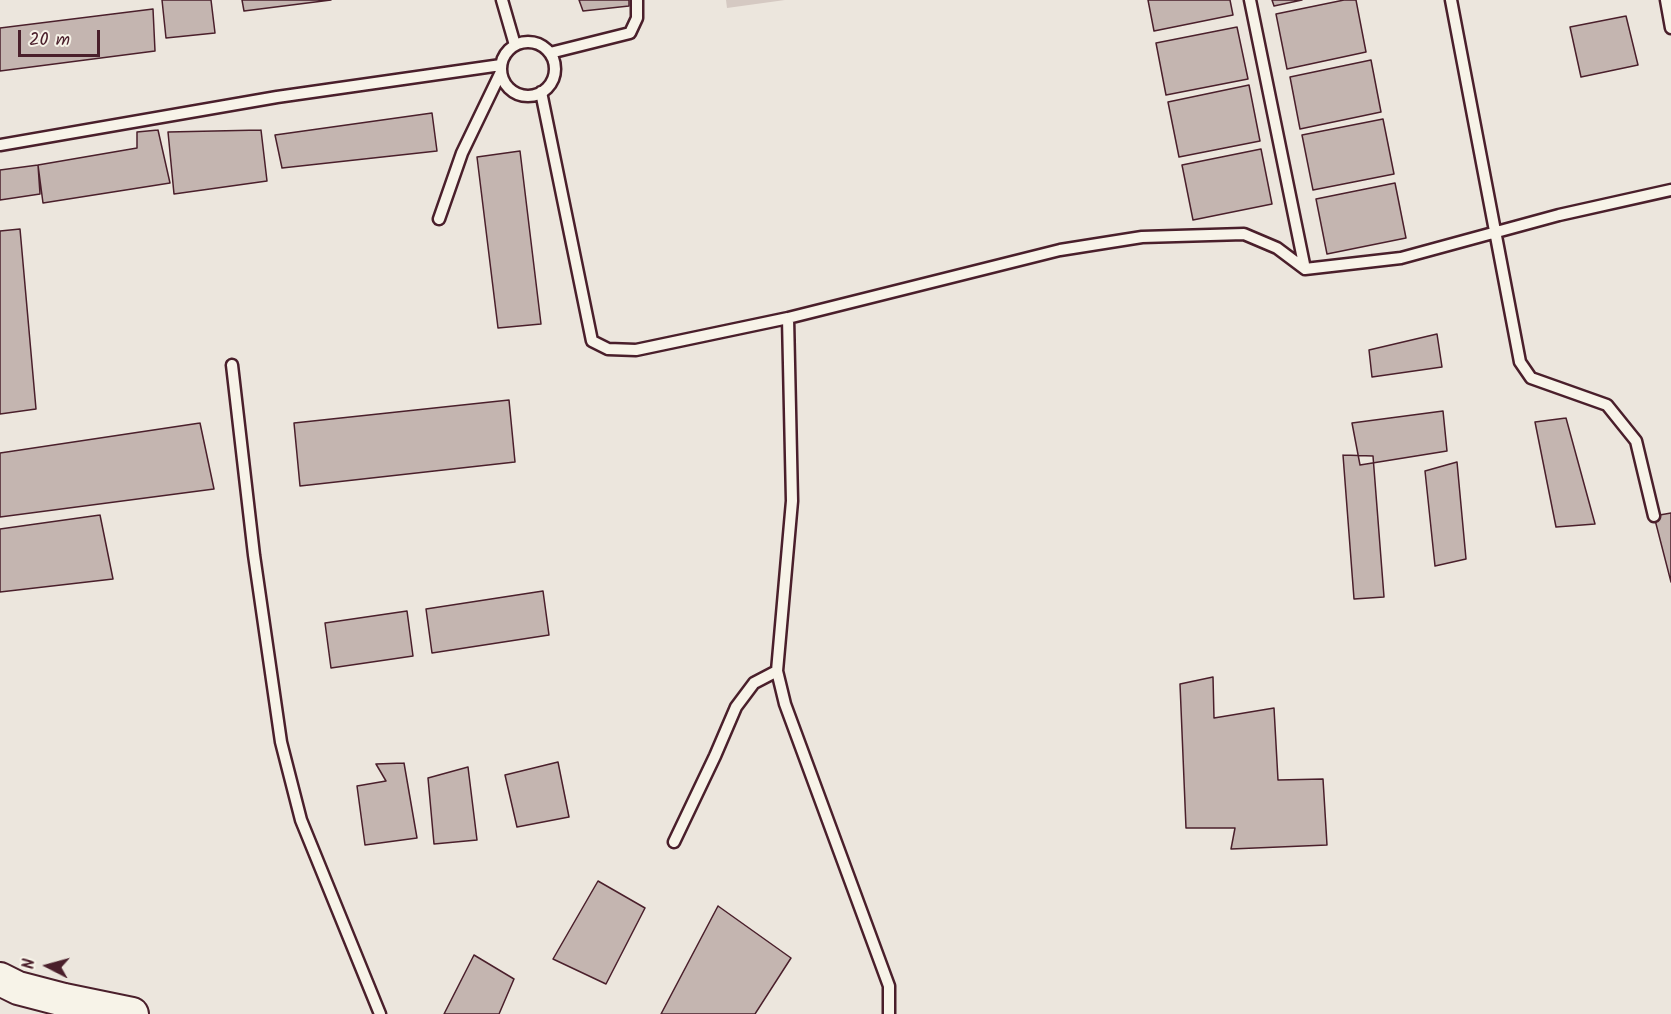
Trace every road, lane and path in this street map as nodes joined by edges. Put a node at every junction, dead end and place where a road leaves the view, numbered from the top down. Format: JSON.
{"nodes":[{"id":1,"x":502,"y":0,"type":"edge"},
{"id":2,"x":637,"y":0,"type":"edge"},
{"id":3,"x":1250,"y":0,"type":"edge"},
{"id":4,"x":1451,"y":0,"type":"edge"},
{"id":5,"x":1666,"y":0,"type":"edge"},
{"id":6,"x":1671,"y":27,"type":"edge"},
{"id":7,"x":515,"y":45,"type":"junction"},
{"id":8,"x":550,"y":53,"type":"junction"},
{"id":9,"x":501,"y":69,"type":"junction"},
{"id":10,"x":541,"y":92,"type":"junction"},
{"id":11,"x":0,"y":145,"type":"edge"},
{"id":12,"x":1671,"y":190,"type":"edge"},
{"id":13,"x":439,"y":219,"type":"dead end"},
{"id":14,"x":1496,"y":232,"type":"junction"},
{"id":15,"x":1305,"y":269,"type":"junction"},
{"id":16,"x":788,"y":318,"type":"junction"},
{"id":17,"x":232,"y":365,"type":"dead end"},
{"id":18,"x":1654,"y":516,"type":"dead end"},
{"id":19,"x":777,"y":671,"type":"junction"},
{"id":20,"x":674,"y":842,"type":"dead end"},
{"id":21,"x":0,"y":980,"type":"edge"},
{"id":22,"x":132,"y":1014,"type":"edge"},
{"id":23,"x":380,"y":1014,"type":"edge"},
{"id":24,"x":889,"y":1014,"type":"edge"}],
"edges":[{"from":1,"to":7,"type":"lane"},
{"from":2,"to":8,"type":"lane"},
{"from":3,"to":15,"type":"lane"},
{"from":4,"to":14,"type":"lane"},
{"from":5,"to":6,"type":"lane"},
{"from":7,"to":8,"type":"lane"},
{"from":7,"to":9,"type":"lane"},
{"from":8,"to":10,"type":"lane"},
{"from":9,"to":10,"type":"lane"},
{"from":9,"to":11,"type":"lane"},
{"from":9,"to":13,"type":"lane"},
{"from":10,"to":16,"type":"lane"},
{"from":12,"to":14,"type":"lane"},
{"from":14,"to":15,"type":"lane"},
{"from":14,"to":18,"type":"lane"},
{"from":15,"to":16,"type":"lane"},
{"from":16,"to":19,"type":"lane"},
{"from":17,"to":23,"type":"lane"},
{"from":19,"to":20,"type":"lane"},
{"from":19,"to":24,"type":"lane"},
{"from":21,"to":22,"type":"main road"}]}
